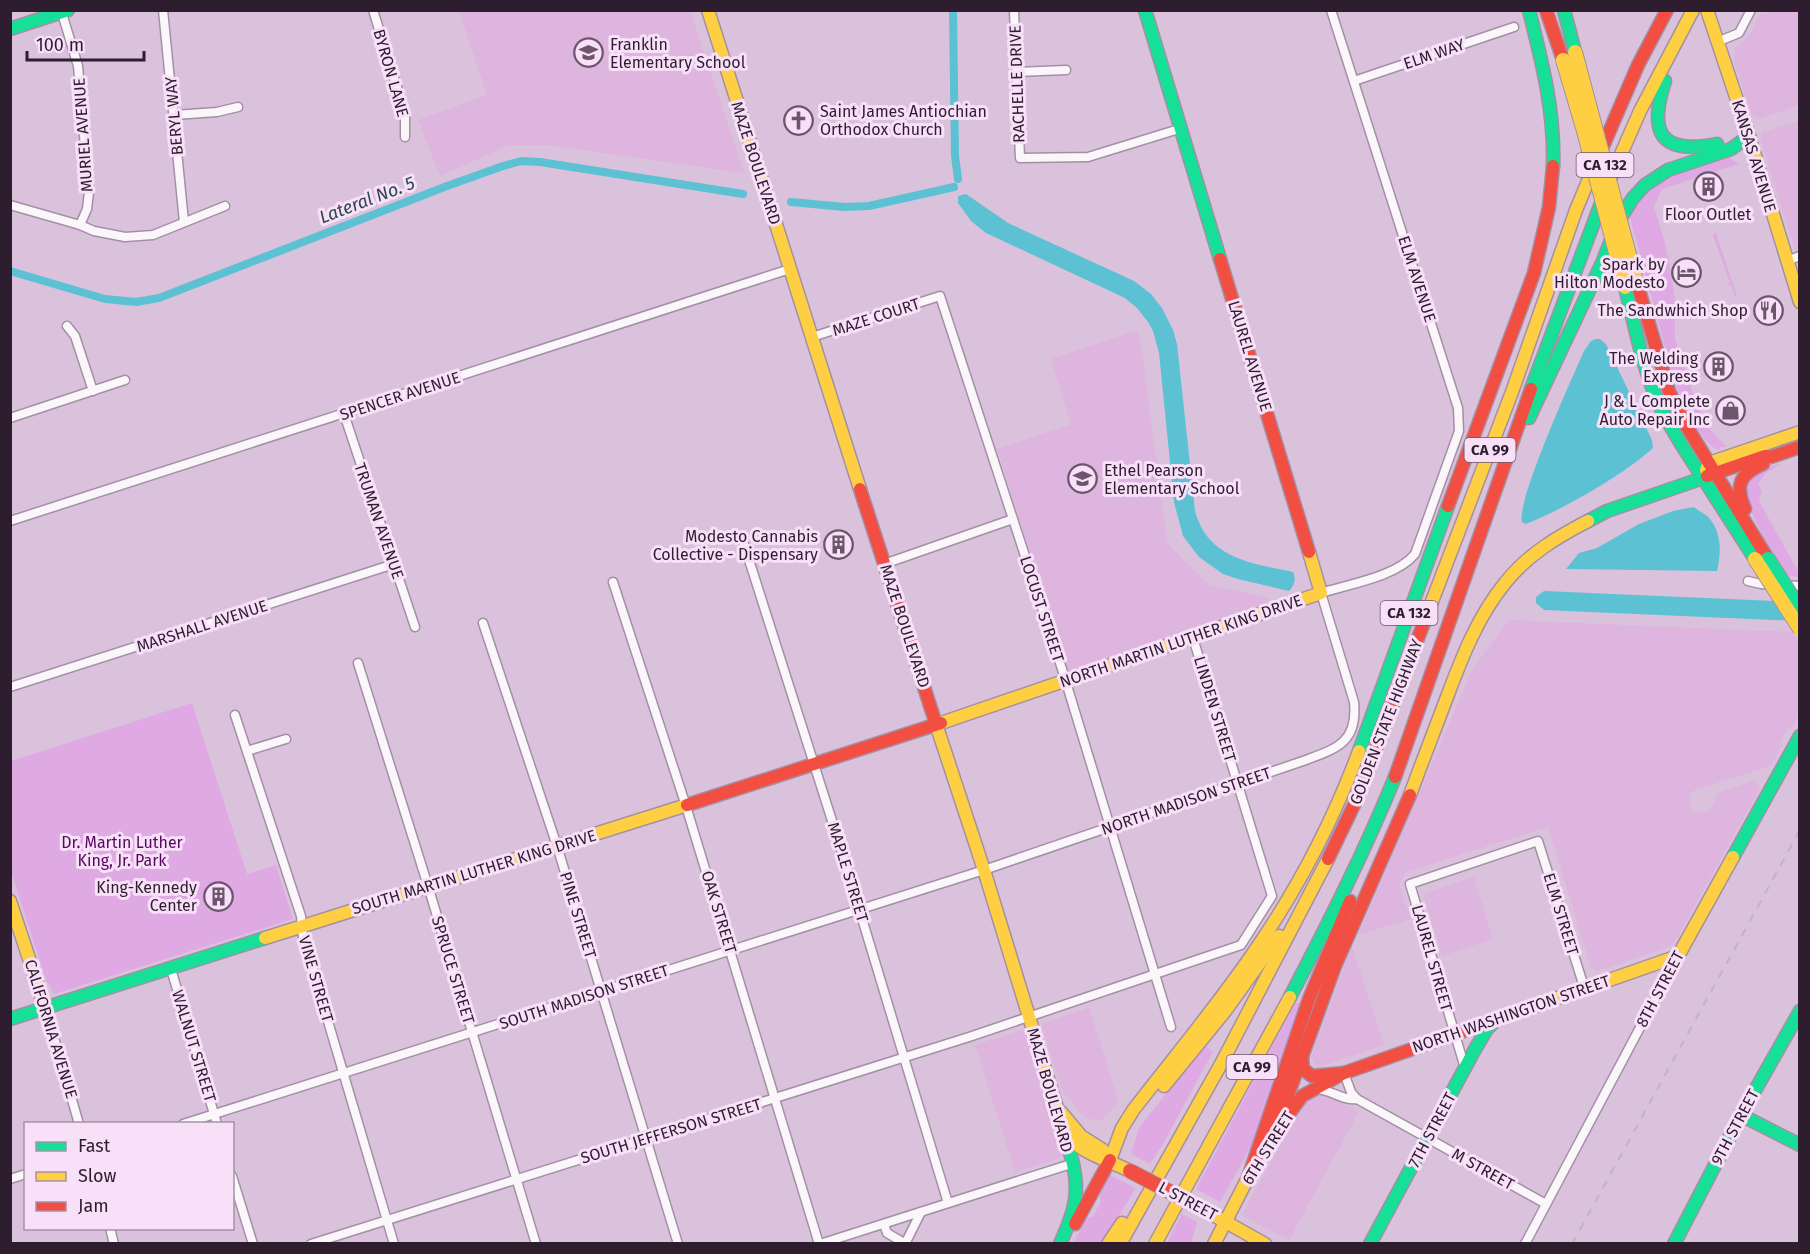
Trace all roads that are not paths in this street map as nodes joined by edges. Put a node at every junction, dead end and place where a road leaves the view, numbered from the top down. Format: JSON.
{"nodes":[{"id":1,"x":163,"y":10,"type":"edge"},
{"id":2,"x":373,"y":10,"type":"edge"},
{"id":3,"x":708,"y":10,"type":"edge"},
{"id":4,"x":1014,"y":10,"type":"edge"},
{"id":5,"x":1145,"y":10,"type":"edge"},
{"id":6,"x":1331,"y":10,"type":"edge"},
{"id":7,"x":1529,"y":10,"type":"edge"},
{"id":8,"x":1546,"y":10,"type":"edge"},
{"id":9,"x":1564,"y":10,"type":"edge"},
{"id":10,"x":1667,"y":10,"type":"edge"},
{"id":11,"x":1693,"y":10,"type":"edge"},
{"id":12,"x":1707,"y":10,"type":"edge"},
{"id":13,"x":1751,"y":10,"type":"edge"},
{"id":14,"x":64,"y":11,"type":"edge"},
{"id":15,"x":1514,"y":27,"type":"dead end"},
{"id":16,"x":10,"y":28,"type":"edge"},
{"id":17,"x":1717,"y":42,"type":"junction"},
{"id":18,"x":1066,"y":70,"type":"dead end"},
{"id":19,"x":1016,"y":72,"type":"junction"},
{"id":20,"x":1354,"y":81,"type":"junction"},
{"id":21,"x":238,"y":107,"type":"dead end"},
{"id":22,"x":174,"y":115,"type":"junction"},
{"id":23,"x":1179,"y":129,"type":"junction"},
{"id":24,"x":1749,"y":136,"type":"junction"},
{"id":25,"x":405,"y":137,"type":"dead end"},
{"id":26,"x":10,"y":205,"type":"edge"},
{"id":27,"x":225,"y":206,"type":"dead end"},
{"id":28,"x":184,"y":222,"type":"junction"},
{"id":29,"x":81,"y":225,"type":"junction"},
{"id":30,"x":1793,"y":259,"type":"edge"},
{"id":31,"x":790,"y":269,"type":"junction"},
{"id":32,"x":1630,"y":282,"type":"junction"},
{"id":33,"x":940,"y":296,"type":"joint"},
{"id":34,"x":1800,"y":303,"type":"edge"},
{"id":35,"x":67,"y":326,"type":"dead end"},
{"id":36,"x":812,"y":337,"type":"junction"},
{"id":37,"x":125,"y":380,"type":"dead end"},
{"id":38,"x":93,"y":391,"type":"junction"},
{"id":39,"x":344,"y":414,"type":"junction"},
{"id":40,"x":10,"y":418,"type":"edge"},
{"id":41,"x":1800,"y":432,"type":"edge"},
{"id":42,"x":1514,"y":437,"type":"junction"},
{"id":43,"x":1800,"y":447,"type":"edge"},
{"id":44,"x":1771,"y":457,"type":"junction"},
{"id":45,"x":1709,"y":471,"type":"junction"},
{"id":46,"x":1013,"y":519,"type":"junction"},
{"id":47,"x":10,"y":521,"type":"edge"},
{"id":48,"x":1747,"y":525,"type":"junction"},
{"id":49,"x":743,"y":542,"type":"dead end"},
{"id":50,"x":1418,"y":547,"type":"joint"},
{"id":51,"x":1761,"y":559,"type":"junction"},
{"id":52,"x":394,"y":564,"type":"junction"},
{"id":53,"x":884,"y":564,"type":"junction"},
{"id":54,"x":1748,"y":580,"type":"dead end"},
{"id":55,"x":613,"y":582,"type":"dead end"},
{"id":56,"x":1800,"y":586,"type":"edge"},
{"id":57,"x":1322,"y":593,"type":"junction"},
{"id":58,"x":1800,"y":609,"type":"edge"},
{"id":59,"x":483,"y":623,"type":"dead end"},
{"id":60,"x":416,"y":627,"type":"dead end"},
{"id":61,"x":1800,"y":629,"type":"edge"},
{"id":62,"x":1193,"y":638,"type":"junction"},
{"id":63,"x":358,"y":663,"type":"dead end"},
{"id":64,"x":1065,"y":681,"type":"junction"},
{"id":65,"x":10,"y":687,"type":"edge"},
{"id":66,"x":1354,"y":702,"type":"joint"},
{"id":67,"x":235,"y":715,"type":"dead end"},
{"id":68,"x":1417,"y":716,"type":"junction"},
{"id":69,"x":937,"y":724,"type":"junction"},
{"id":70,"x":1800,"y":736,"type":"edge"},
{"id":71,"x":286,"y":739,"type":"dead end"},
{"id":72,"x":247,"y":751,"type":"junction"},
{"id":73,"x":814,"y":764,"type":"junction"},
{"id":74,"x":1238,"y":783,"type":"junction"},
{"id":75,"x":686,"y":806,"type":"junction"},
{"id":76,"x":1109,"y":827,"type":"junction"},
{"id":77,"x":1539,"y":841,"type":"joint"},
{"id":78,"x":557,"y":846,"type":"junction"},
{"id":79,"x":984,"y":870,"type":"junction"},
{"id":80,"x":428,"y":886,"type":"junction"},
{"id":81,"x":1312,"y":889,"type":"junction"},
{"id":82,"x":10,"y":901,"type":"edge"},
{"id":83,"x":859,"y":910,"type":"junction"},
{"id":84,"x":302,"y":926,"type":"junction"},
{"id":85,"x":1241,"y":945,"type":"joint"},
{"id":86,"x":730,"y":951,"type":"junction"},
{"id":87,"x":1678,"y":956,"type":"junction"},
{"id":88,"x":171,"y":969,"type":"junction"},
{"id":89,"x":1155,"y":975,"type":"junction"},
{"id":90,"x":1584,"y":987,"type":"junction"},
{"id":91,"x":601,"y":992,"type":"junction"},
{"id":92,"x":45,"y":1007,"type":"junction"},
{"id":93,"x":1800,"y":1011,"type":"edge"},
{"id":94,"x":1030,"y":1017,"type":"junction"},
{"id":95,"x":10,"y":1019,"type":"edge"},
{"id":96,"x":1497,"y":1019,"type":"junction"},
{"id":97,"x":1171,"y":1027,"type":"dead end"},
{"id":98,"x":472,"y":1032,"type":"junction"},
{"id":99,"x":1454,"y":1034,"type":"junction"},
{"id":100,"x":904,"y":1057,"type":"junction"},
{"id":101,"x":1302,"y":1057,"type":"junction"},
{"id":102,"x":1465,"y":1068,"type":"junction"},
{"id":103,"x":343,"y":1072,"type":"junction"},
{"id":104,"x":1344,"y":1073,"type":"junction"},
{"id":105,"x":1313,"y":1089,"type":"junction"},
{"id":106,"x":775,"y":1098,"type":"junction"},
{"id":107,"x":1357,"y":1100,"type":"junction"},
{"id":108,"x":1056,"y":1105,"type":"junction"},
{"id":109,"x":214,"y":1113,"type":"junction"},
{"id":110,"x":1741,"y":1115,"type":"junction"},
{"id":111,"x":78,"y":1122,"type":"edge"},
{"id":112,"x":189,"y":1122,"type":"edge"},
{"id":113,"x":216,"y":1122,"type":"edge"},
{"id":114,"x":1063,"y":1131,"type":"junction"},
{"id":115,"x":645,"y":1138,"type":"junction"},
{"id":116,"x":1428,"y":1139,"type":"junction"},
{"id":117,"x":1175,"y":1143,"type":"junction"},
{"id":118,"x":1266,"y":1145,"type":"junction"},
{"id":119,"x":1800,"y":1145,"type":"edge"},
{"id":120,"x":1110,"y":1160,"type":"junction"},
{"id":121,"x":1071,"y":1164,"type":"junction"},
{"id":122,"x":1248,"y":1178,"type":"junction"},
{"id":123,"x":517,"y":1179,"type":"junction"},
{"id":124,"x":234,"y":1182,"type":"edge"},
{"id":125,"x":948,"y":1203,"type":"junction"},
{"id":126,"x":1546,"y":1204,"type":"junction"},
{"id":127,"x":921,"y":1212,"type":"junction"},
{"id":128,"x":387,"y":1220,"type":"junction"},
{"id":129,"x":1226,"y":1221,"type":"junction"},
{"id":130,"x":884,"y":1224,"type":"junction"},
{"id":131,"x":905,"y":1243,"type":"edge"},
{"id":132,"x":253,"y":1244,"type":"edge"},
{"id":133,"x":311,"y":1244,"type":"edge"},
{"id":134,"x":394,"y":1244,"type":"edge"},
{"id":135,"x":536,"y":1244,"type":"edge"},
{"id":136,"x":678,"y":1244,"type":"edge"},
{"id":137,"x":819,"y":1244,"type":"edge"},
{"id":138,"x":1061,"y":1244,"type":"edge"},
{"id":139,"x":1108,"y":1244,"type":"edge"},
{"id":140,"x":1120,"y":1244,"type":"edge"},
{"id":141,"x":1155,"y":1244,"type":"edge"},
{"id":142,"x":1214,"y":1244,"type":"edge"},
{"id":143,"x":1265,"y":1244,"type":"edge"},
{"id":144,"x":1370,"y":1244,"type":"edge"},
{"id":145,"x":1524,"y":1244,"type":"edge"},
{"id":146,"x":1674,"y":1244,"type":"edge"}],
"edges":[{"from":1,"to":22,"type":"street","name":"BERYL WAY"},
{"from":2,"to":25,"type":"street","name":"BYRON LANE"},
{"from":3,"to":31,"type":"main road","name":"MAZE BOULEVARD"},
{"from":4,"to":19,"type":"street","name":"RACHELLE DRIVE"},
{"from":5,"to":23,"type":"main road","name":"LAUREL AVENUE"},
{"from":6,"to":20,"type":"street","name":"ELM AVENUE"},
{"from":7,"to":120,"type":"main road","number":"CA 132"},
{"from":8,"to":32,"type":"main road","bridge":true},
{"from":9,"to":32,"type":"main road","number":"CA 132","bridge":true},
{"from":10,"to":81,"type":"main road","name":"GOLDEN STATE HIGHWAY","number":"CA 99"},
{"from":11,"to":24,"type":"main road"},
{"from":11,"to":42,"type":"main road","name":"GOLDEN STATE HIGHWAY","number":"CA 99"},
{"from":12,"to":17,"type":"main road","name":"KANSAS AVENUE"},
{"from":13,"to":17,"type":"street"},
{"from":14,"to":16,"type":"main road"},
{"from":14,"to":29,"type":"street","name":"MURIEL AVENUE"},
{"from":15,"to":20,"type":"street","name":"ELM WAY"},
{"from":17,"to":24,"type":"main road","name":"KANSAS AVENUE"},
{"from":18,"to":19,"type":"street"},
{"from":19,"to":23,"type":"street","name":"RACHELLE DRIVE"},
{"from":20,"to":50,"type":"street","name":"ELM AVENUE"},
{"from":21,"to":22,"type":"street"},
{"from":22,"to":28,"type":"street","name":"BERYL WAY"},
{"from":23,"to":57,"type":"main road","name":"LAUREL AVENUE"},
{"from":24,"to":30,"type":"main road","name":"KANSAS AVENUE"},
{"from":24,"to":42,"type":"main road"},
{"from":26,"to":29,"type":"street"},
{"from":27,"to":28,"type":"street"},
{"from":28,"to":29,"type":"street"},
{"from":30,"to":34,"type":"main road","name":"KANSAS AVENUE"},
{"from":31,"to":36,"type":"main road","name":"MAZE BOULEVARD"},
{"from":31,"to":39,"type":"street","name":"SPENCER AVENUE"},
{"from":32,"to":45,"type":"main road","number":"CA 132"},
{"from":33,"to":36,"type":"street","name":"MAZE COURT"},
{"from":33,"to":46,"type":"street","name":"LOCUST STREET"},
{"from":35,"to":38,"type":"street"},
{"from":36,"to":53,"type":"main road","name":"MAZE BOULEVARD"},
{"from":37,"to":38,"type":"street"},
{"from":38,"to":40,"type":"street"},
{"from":39,"to":47,"type":"street","name":"SPENCER AVENUE"},
{"from":39,"to":52,"type":"street","name":"TRUMAN AVENUE"},
{"from":41,"to":45,"type":"main road"},
{"from":42,"to":68,"type":"main road","name":"GOLDEN STATE HIGHWAY","number":"CA 99"},
{"from":43,"to":44,"type":"main road"},
{"from":44,"to":45,"type":"main road"},
{"from":44,"to":48,"type":"main road"},
{"from":45,"to":48,"type":"main road"},
{"from":45,"to":51,"type":"main road"},
{"from":45,"to":101,"type":"main road"},
{"from":46,"to":53,"type":"street"},
{"from":46,"to":64,"type":"street","name":"LOCUST STREET"},
{"from":48,"to":51,"type":"main road"},
{"from":49,"to":73,"type":"street","name":"MAPLE STREET"},
{"from":50,"to":57,"type":"street","name":"NORTH MARTIN LUTHER KING DRIVE"},
{"from":51,"to":58,"type":"main road","bridge":true},
{"from":51,"to":61,"type":"main road","bridge":true},
{"from":52,"to":60,"type":"street","name":"TRUMAN AVENUE"},
{"from":52,"to":65,"type":"street","name":"MARSHALL AVENUE"},
{"from":53,"to":69,"type":"main road","name":"MAZE BOULEVARD"},
{"from":54,"to":56,"type":"street"},
{"from":55,"to":75,"type":"street","name":"OAK STREET"},
{"from":57,"to":62,"type":"main road","name":"NORTH MARTIN LUTHER KING DRIVE"},
{"from":57,"to":66,"type":"street","name":"LAUREL AVENUE"},
{"from":59,"to":78,"type":"street","name":"PINE STREET"},
{"from":62,"to":64,"type":"main road","name":"NORTH MARTIN LUTHER KING DRIVE"},
{"from":62,"to":74,"type":"street","name":"LINDEN STREET"},
{"from":63,"to":80,"type":"street","name":"SPRUCE STREET"},
{"from":64,"to":69,"type":"main road","name":"NORTH MARTIN LUTHER KING DRIVE"},
{"from":64,"to":76,"type":"street","name":"LOCUST STREET"},
{"from":66,"to":74,"type":"street","name":"NORTH MADISON STREET"},
{"from":67,"to":72,"type":"street","name":"VINE STREET"},
{"from":68,"to":122,"type":"main road"},
{"from":68,"to":141,"type":"main road","name":"GOLDEN STATE HIGHWAY","number":"CA 99"},
{"from":69,"to":73,"type":"main road","name":"SOUTH MARTIN LUTHER KING DRIVE"},
{"from":69,"to":79,"type":"main road","name":"MAZE BOULEVARD"},
{"from":70,"to":87,"type":"main road","name":"8TH STREET"},
{"from":71,"to":72,"type":"street"},
{"from":72,"to":84,"type":"street","name":"VINE STREET"},
{"from":73,"to":75,"type":"main road","name":"SOUTH MARTIN LUTHER KING DRIVE"},
{"from":73,"to":83,"type":"street","name":"MAPLE STREET"},
{"from":74,"to":76,"type":"street","name":"NORTH MADISON STREET"},
{"from":74,"to":85,"type":"street","name":"LINDEN STREET"},
{"from":75,"to":78,"type":"main road","name":"SOUTH MARTIN LUTHER KING DRIVE"},
{"from":75,"to":86,"type":"street","name":"OAK STREET"},
{"from":76,"to":79,"type":"street","name":"NORTH MADISON STREET"},
{"from":76,"to":89,"type":"street","name":"LOCUST STREET"},
{"from":77,"to":90,"type":"street","name":"ELM STREET"},
{"from":77,"to":99,"type":"street","name":"LAUREL STREET"},
{"from":78,"to":80,"type":"main road","name":"SOUTH MARTIN LUTHER KING DRIVE"},
{"from":78,"to":91,"type":"street","name":"PINE STREET"},
{"from":79,"to":83,"type":"street","name":"SOUTH MADISON STREET"},
{"from":79,"to":94,"type":"main road","name":"MAZE BOULEVARD"},
{"from":80,"to":84,"type":"main road","name":"SOUTH MARTIN LUTHER KING DRIVE"},
{"from":80,"to":98,"type":"street","name":"SPRUCE STREET"},
{"from":81,"to":117,"type":"main road","name":"GOLDEN STATE HIGHWAY","number":"CA 99"},
{"from":81,"to":120,"type":"main road"},
{"from":82,"to":92,"type":"main road","name":"CALIFORNIA AVENUE"},
{"from":83,"to":86,"type":"street","name":"SOUTH MADISON STREET"},
{"from":83,"to":100,"type":"street","name":"MAPLE STREET"},
{"from":84,"to":88,"type":"main road","name":"SOUTH MARTIN LUTHER KING DRIVE"},
{"from":84,"to":103,"type":"street","name":"VINE STREET"},
{"from":85,"to":89,"type":"street","name":"SOUTH JEFFERSON STREET"},
{"from":86,"to":91,"type":"street","name":"SOUTH MADISON STREET"},
{"from":86,"to":106,"type":"street","name":"OAK STREET"},
{"from":87,"to":90,"type":"main road","name":"NORTH WASHINGTON STREET"},
{"from":87,"to":126,"type":"street","name":"8TH STREET"},
{"from":88,"to":92,"type":"main road","name":"SOUTH MARTIN LUTHER KING DRIVE"},
{"from":88,"to":109,"type":"street","name":"WALNUT STREET"},
{"from":89,"to":94,"type":"street","name":"SOUTH JEFFERSON STREET"},
{"from":89,"to":97,"type":"street","name":"LOCUST STREET"},
{"from":90,"to":96,"type":"main road","name":"NORTH WASHINGTON STREET"},
{"from":91,"to":98,"type":"street","name":"SOUTH MADISON STREET"},
{"from":91,"to":115,"type":"street","name":"PINE STREET"},
{"from":92,"to":95,"type":"main road","name":"SOUTH MARTIN LUTHER KING DRIVE"},
{"from":92,"to":111,"type":"street","name":"CALIFORNIA AVENUE"},
{"from":93,"to":110,"type":"main road","name":"9TH STREET"},
{"from":94,"to":100,"type":"street","name":"SOUTH JEFFERSON STREET"},
{"from":94,"to":108,"type":"main road","name":"MAZE BOULEVARD"},
{"from":96,"to":99,"type":"main road","name":"NORTH WASHINGTON STREET"},
{"from":96,"to":102,"type":"main road","name":"7TH STREET"},
{"from":98,"to":103,"type":"street","name":"SOUTH MADISON STREET"},
{"from":98,"to":123,"type":"street","name":"SPRUCE STREET"},
{"from":99,"to":102,"type":"street","name":"LAUREL STREET"},
{"from":99,"to":104,"type":"main road","name":"NORTH WASHINGTON STREET"},
{"from":100,"to":106,"type":"street","name":"SOUTH JEFFERSON STREET"},
{"from":100,"to":125,"type":"street","name":"MAPLE STREET"},
{"from":101,"to":104,"type":"main road"},
{"from":101,"to":118,"type":"main road"},
{"from":102,"to":116,"type":"main road","name":"7TH STREET"},
{"from":103,"to":109,"type":"street","name":"SOUTH MADISON STREET"},
{"from":103,"to":128,"type":"street","name":"VINE STREET"},
{"from":104,"to":105,"type":"main road","name":"6TH STREET"},
{"from":104,"to":107,"type":"street"},
{"from":105,"to":107,"type":"street","name":"M STREET"},
{"from":105,"to":118,"type":"main road","name":"6TH STREET"},
{"from":106,"to":115,"type":"street","name":"SOUTH JEFFERSON STREET"},
{"from":106,"to":137,"type":"street","name":"OAK STREET"},
{"from":107,"to":116,"type":"street","name":"M STREET"},
{"from":108,"to":114,"type":"main road","name":"MAZE BOULEVARD"},
{"from":108,"to":120,"type":"main road","name":"L STREET"},
{"from":109,"to":112,"type":"street","name":"SOUTH MADISON STREET"},
{"from":109,"to":113,"type":"street","name":"WALNUT STREET"},
{"from":110,"to":119,"type":"main road"},
{"from":110,"to":146,"type":"main road","name":"9TH STREET"},
{"from":114,"to":120,"type":"main road","name":"L STREET"},
{"from":114,"to":121,"type":"main road","name":"MAZE BOULEVARD"},
{"from":115,"to":123,"type":"street","name":"SOUTH JEFFERSON STREET"},
{"from":115,"to":136,"type":"street","name":"PINE STREET"},
{"from":116,"to":126,"type":"street","name":"M STREET"},
{"from":116,"to":144,"type":"main road","name":"7TH STREET"},
{"from":117,"to":139,"type":"main road"},
{"from":117,"to":140,"type":"main road","name":"GOLDEN STATE HIGHWAY","number":"CA 99"},
{"from":118,"to":122,"type":"main road","name":"6TH STREET"},
{"from":120,"to":129,"type":"main road","name":"L STREET","bridge":true},
{"from":120,"to":138,"type":"main road"},
{"from":121,"to":125,"type":"street"},
{"from":121,"to":138,"type":"main road","name":"MAZE BOULEVARD"},
{"from":122,"to":129,"type":"main road","name":"6TH STREET"},
{"from":123,"to":128,"type":"street","name":"SOUTH JEFFERSON STREET"},
{"from":123,"to":135,"type":"street","name":"SPRUCE STREET"},
{"from":124,"to":132,"type":"street"},
{"from":125,"to":127,"type":"street"},
{"from":126,"to":145,"type":"street","name":"8TH STREET"},
{"from":127,"to":130,"type":"street"},
{"from":127,"to":131,"type":"street"},
{"from":128,"to":133,"type":"street","name":"SOUTH JEFFERSON STREET"},
{"from":128,"to":134,"type":"street","name":"VINE STREET"},
{"from":129,"to":142,"type":"main road","name":"6TH STREET"},
{"from":129,"to":143,"type":"main road","name":"L STREET"},
{"from":130,"to":131,"type":"street"},
{"from":130,"to":137,"type":"street"}]}
